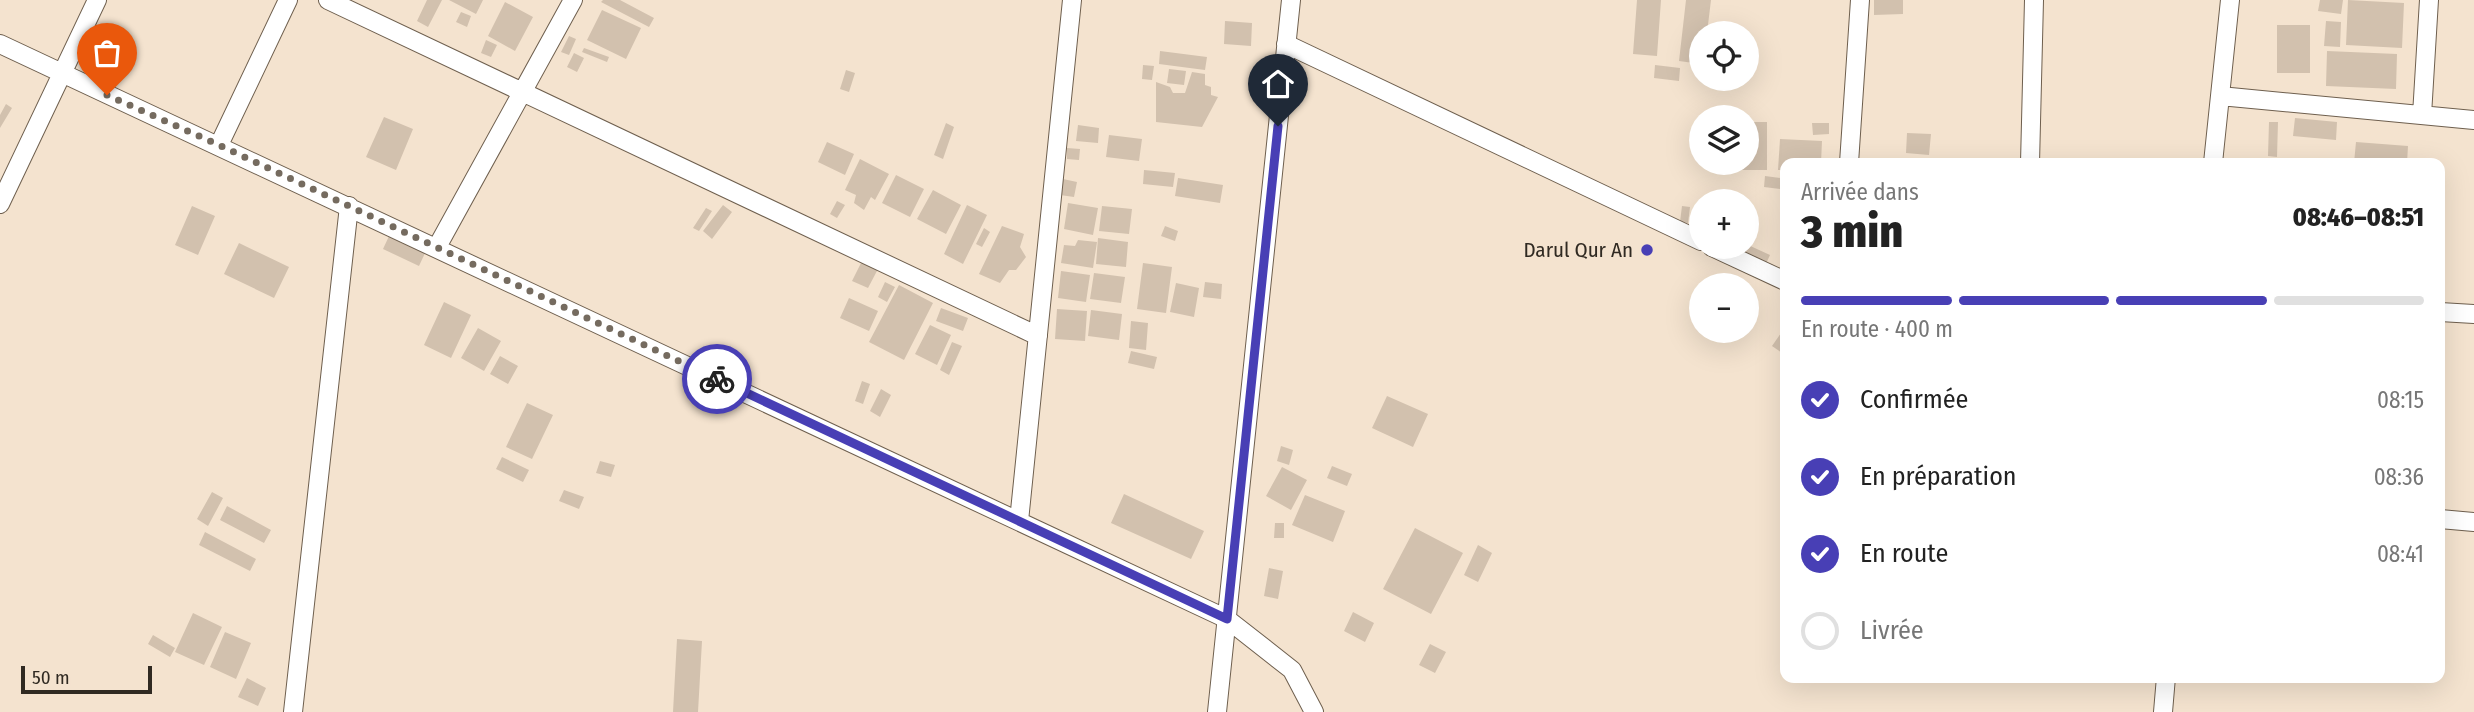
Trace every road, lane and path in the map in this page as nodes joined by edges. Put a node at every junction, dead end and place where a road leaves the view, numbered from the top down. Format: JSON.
{"nodes":[{"id":1,"x":97,"y":0,"type":"edge"},
{"id":2,"x":288,"y":0,"type":"edge"},
{"id":3,"x":328,"y":0,"type":"edge"},
{"id":4,"x":573,"y":0,"type":"edge"},
{"id":5,"x":1072,"y":0,"type":"edge"},
{"id":6,"x":1291,"y":0,"type":"edge"},
{"id":7,"x":1860,"y":0,"type":"edge"},
{"id":8,"x":2034,"y":0,"type":"edge"},
{"id":9,"x":2230,"y":0,"type":"edge"},
{"id":10,"x":2429,"y":0,"type":"edge"},
{"id":11,"x":0,"y":44,"type":"edge"},
{"id":12,"x":1286,"y":44,"type":"junction"},
{"id":13,"x":62,"y":75,"type":"junction"},
{"id":14,"x":522,"y":92,"type":"junction"},
{"id":15,"x":2220,"y":96,"type":"junction"},
{"id":16,"x":2423,"y":115,"type":"junction"},
{"id":17,"x":2474,"y":120,"type":"edge"},
{"id":18,"x":219,"y":145,"type":"junction"},
{"id":19,"x":1849,"y":158,"type":"edge"},
{"id":20,"x":2030,"y":158,"type":"edge"},
{"id":21,"x":2214,"y":158,"type":"edge"},
{"id":22,"x":0,"y":204,"type":"edge"},
{"id":23,"x":349,"y":206,"type":"junction"},
{"id":24,"x":1689,"y":235,"type":"edge"},
{"id":25,"x":437,"y":247,"type":"junction"},
{"id":26,"x":1738,"y":259,"type":"edge"},
{"id":27,"x":1780,"y":279,"type":"edge"},
{"id":28,"x":2445,"y":312,"type":"edge"},
{"id":29,"x":2474,"y":314,"type":"edge"},
{"id":30,"x":1038,"y":336,"type":"junction"},
{"id":31,"x":2445,"y":519,"type":"edge"},
{"id":32,"x":1018,"y":521,"type":"junction"},
{"id":33,"x":2474,"y":522,"type":"edge"},
{"id":34,"x":1227,"y":619,"type":"junction"},
{"id":35,"x":2165,"y":683,"type":"edge"},
{"id":36,"x":293,"y":712,"type":"edge"},
{"id":37,"x":1217,"y":712,"type":"edge"},
{"id":38,"x":1314,"y":712,"type":"edge"},
{"id":39,"x":2163,"y":712,"type":"edge"}],
"edges":[{"from":1,"to":13,"type":"street"},
{"from":2,"to":18,"type":"street"},
{"from":3,"to":14,"type":"street"},
{"from":4,"to":14,"type":"street"},
{"from":5,"to":30,"type":"street"},
{"from":6,"to":12,"type":"street"},
{"from":7,"to":19,"type":"street"},
{"from":8,"to":20,"type":"street"},
{"from":9,"to":15,"type":"street"},
{"from":10,"to":16,"type":"street"},
{"from":11,"to":13,"type":"street"},
{"from":12,"to":24,"type":"street"},
{"from":12,"to":34,"type":"street"},
{"from":13,"to":18,"type":"street"},
{"from":13,"to":22,"type":"street"},
{"from":14,"to":25,"type":"street"},
{"from":14,"to":30,"type":"street"},
{"from":15,"to":16,"type":"street"},
{"from":15,"to":21,"type":"street"},
{"from":16,"to":17,"type":"street"},
{"from":18,"to":23,"type":"street"},
{"from":23,"to":25,"type":"street"},
{"from":23,"to":36,"type":"street"},
{"from":25,"to":32,"type":"street"},
{"from":26,"to":27,"type":"street"},
{"from":28,"to":29,"type":"street"},
{"from":30,"to":32,"type":"street"},
{"from":31,"to":33,"type":"street"},
{"from":32,"to":34,"type":"street"},
{"from":34,"to":37,"type":"street"},
{"from":34,"to":38,"type":"street"},
{"from":35,"to":39,"type":"street"}]}
